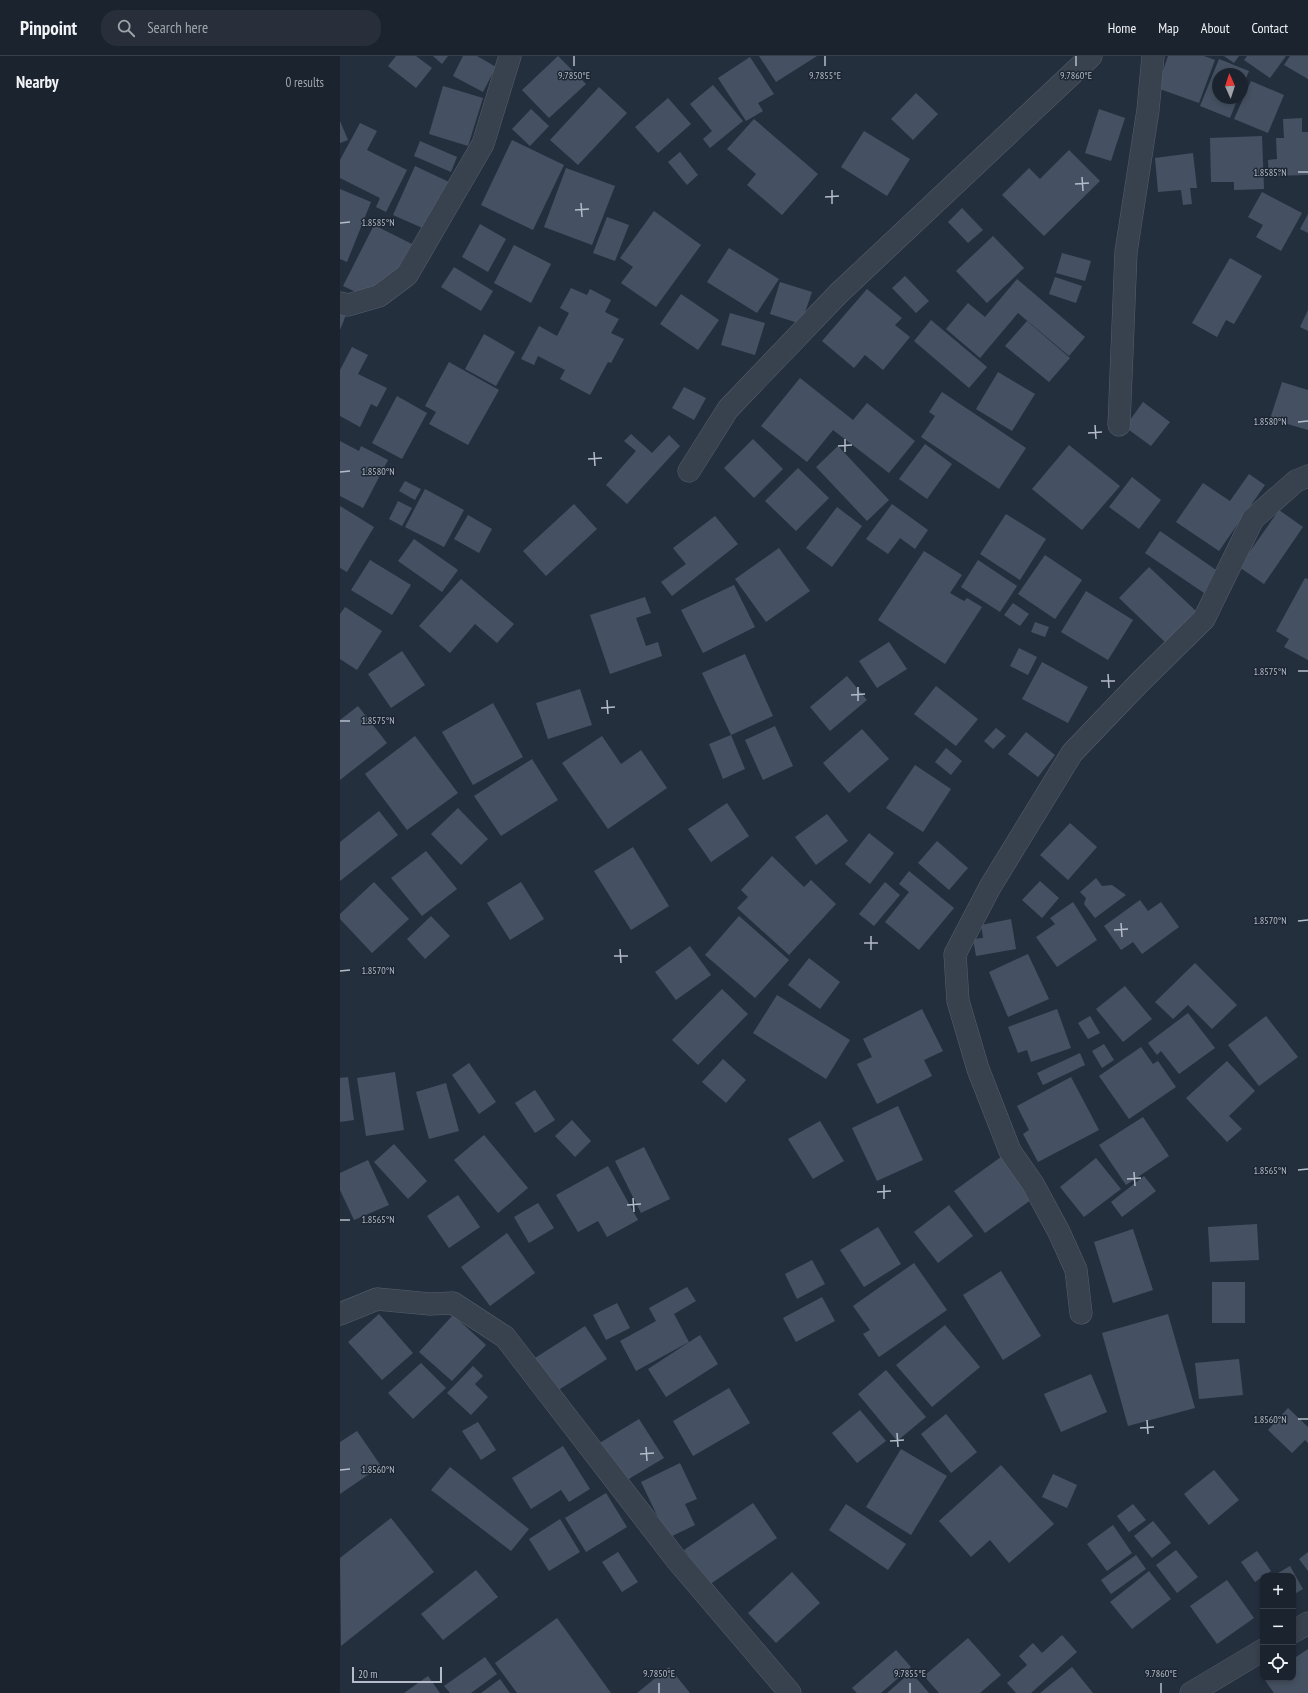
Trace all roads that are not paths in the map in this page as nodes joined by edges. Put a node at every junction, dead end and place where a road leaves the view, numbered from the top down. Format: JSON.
{"nodes":[{"id":1,"x":510,"y":56,"type":"edge"},
{"id":2,"x":1091,"y":56,"type":"edge"},
{"id":3,"x":1153,"y":56,"type":"edge"},
{"id":4,"x":340,"y":303,"type":"edge"},
{"id":5,"x":1120,"y":425,"type":"dead end"},
{"id":6,"x":689,"y":471,"type":"dead end"},
{"id":7,"x":1308,"y":476,"type":"edge"},
{"id":8,"x":1081,"y":1313,"type":"dead end"},
{"id":9,"x":340,"y":1314,"type":"edge"},
{"id":10,"x":1308,"y":1623,"type":"edge"},
{"id":11,"x":1296,"y":1630,"type":"edge"},
{"id":12,"x":1260,"y":1652,"type":"edge"},
{"id":13,"x":790,"y":1693,"type":"edge"},
{"id":14,"x":1191,"y":1693,"type":"edge"}],
"edges":[{"from":1,"to":4,"type":"street"},
{"from":2,"to":6,"type":"street"},
{"from":3,"to":5,"type":"street"},
{"from":7,"to":8,"type":"street"},
{"from":9,"to":13,"type":"street"},
{"from":10,"to":11,"type":"street"},
{"from":12,"to":14,"type":"street"}]}
